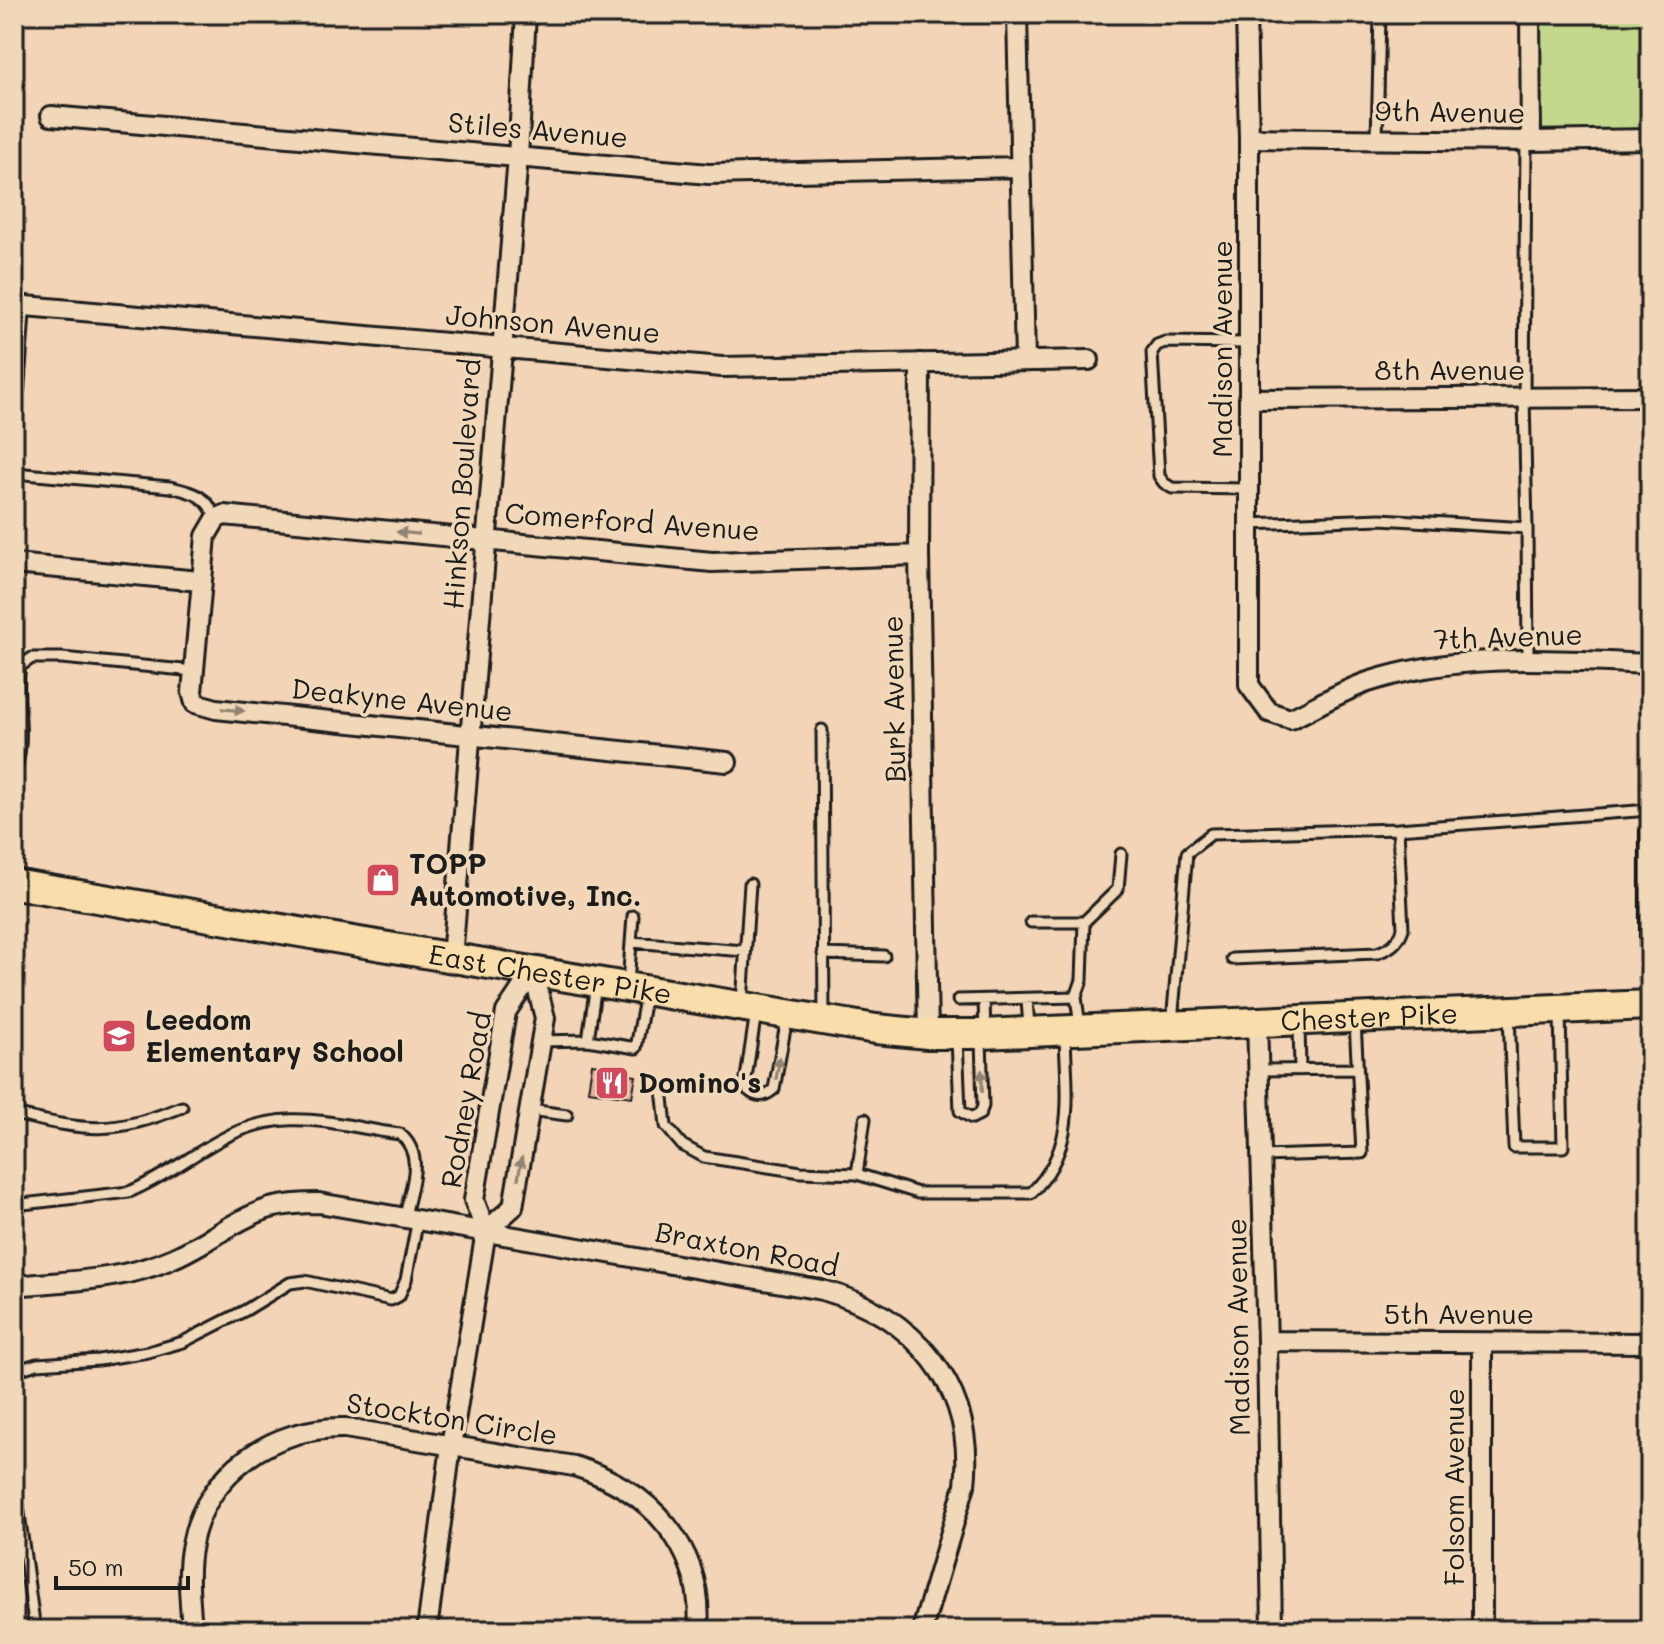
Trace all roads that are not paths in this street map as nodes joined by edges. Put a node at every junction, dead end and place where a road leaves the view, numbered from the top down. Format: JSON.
{"nodes":[{"id":1,"x":526,"y":14,"type":"edge"},
{"id":2,"x":1017,"y":14,"type":"edge"},
{"id":3,"x":1246,"y":14,"type":"edge"},
{"id":4,"x":1380,"y":14,"type":"edge"},
{"id":5,"x":1530,"y":14,"type":"edge"},
{"id":6,"x":51,"y":116,"type":"dead end"},
{"id":7,"x":1249,"y":138,"type":"junction"},
{"id":8,"x":1377,"y":139,"type":"junction"},
{"id":9,"x":1650,"y":139,"type":"edge"},
{"id":10,"x":1528,"y":141,"type":"junction"},
{"id":11,"x":518,"y":157,"type":"junction"},
{"id":12,"x":1020,"y":167,"type":"junction"},
{"id":13,"x":17,"y":306,"type":"edge"},
{"id":14,"x":1250,"y":343,"type":"junction"},
{"id":15,"x":500,"y":348,"type":"junction"},
{"id":16,"x":1089,"y":360,"type":"dead end"},
{"id":17,"x":1025,"y":361,"type":"junction"},
{"id":18,"x":920,"y":363,"type":"junction"},
{"id":19,"x":14,"y":390,"type":"edge"},
{"id":20,"x":1650,"y":397,"type":"edge"},
{"id":21,"x":1524,"y":398,"type":"junction"},
{"id":22,"x":1250,"y":399,"type":"junction"},
{"id":23,"x":14,"y":473,"type":"edge"},
{"id":24,"x":1250,"y":489,"type":"junction"},
{"id":25,"x":216,"y":519,"type":"junction"},
{"id":26,"x":1250,"y":524,"type":"junction"},
{"id":27,"x":1527,"y":528,"type":"junction"},
{"id":28,"x":485,"y":540,"type":"junction"},
{"id":29,"x":919,"y":555,"type":"junction"},
{"id":30,"x":14,"y":564,"type":"edge"},
{"id":31,"x":200,"y":581,"type":"junction"},
{"id":32,"x":1528,"y":659,"type":"junction"},
{"id":33,"x":1650,"y":664,"type":"edge"},
{"id":34,"x":194,"y":671,"type":"junction"},
{"id":35,"x":1249,"y":685,"type":"joint"},
{"id":36,"x":822,"y":730,"type":"dead end"},
{"id":37,"x":471,"y":735,"type":"junction"},
{"id":38,"x":727,"y":762,"type":"dead end"},
{"id":39,"x":14,"y":772,"type":"edge"},
{"id":40,"x":1650,"y":810,"type":"edge"},
{"id":41,"x":1398,"y":829,"type":"junction"},
{"id":42,"x":1650,"y":832,"type":"edge"},
{"id":43,"x":1121,"y":854,"type":"dead end"},
{"id":44,"x":14,"y":884,"type":"edge"},
{"id":45,"x":750,"y":884,"type":"dead end"},
{"id":46,"x":633,"y":916,"type":"dead end"},
{"id":47,"x":1031,"y":922,"type":"dead end"},
{"id":48,"x":1084,"y":922,"type":"junction"},
{"id":49,"x":631,"y":942,"type":"junction"},
{"id":50,"x":745,"y":951,"type":"junction"},
{"id":51,"x":823,"y":954,"type":"junction"},
{"id":52,"x":884,"y":956,"type":"dead end"},
{"id":53,"x":452,"y":958,"type":"junction"},
{"id":54,"x":1232,"y":959,"type":"dead end"},
{"id":55,"x":533,"y":971,"type":"junction"},
{"id":56,"x":1650,"y":979,"type":"edge"},
{"id":57,"x":597,"y":982,"type":"junction"},
{"id":58,"x":637,"y":989,"type":"junction"},
{"id":59,"x":1076,"y":997,"type":"junction"},
{"id":60,"x":1027,"y":999,"type":"junction"},
{"id":61,"x":958,"y":1000,"type":"dead end"},
{"id":62,"x":984,"y":1000,"type":"junction"},
{"id":63,"x":1650,"y":1005,"type":"edge"},
{"id":64,"x":749,"y":1008,"type":"junction"},
{"id":65,"x":1560,"y":1009,"type":"junction"},
{"id":66,"x":1509,"y":1011,"type":"junction"},
{"id":67,"x":787,"y":1014,"type":"junction"},
{"id":68,"x":1355,"y":1018,"type":"junction"},
{"id":69,"x":824,"y":1020,"type":"junction"},
{"id":70,"x":1299,"y":1020,"type":"junction"},
{"id":71,"x":1257,"y":1022,"type":"junction"},
{"id":72,"x":1172,"y":1026,"type":"junction"},
{"id":73,"x":1079,"y":1030,"type":"junction"},
{"id":74,"x":1029,"y":1032,"type":"junction"},
{"id":75,"x":928,"y":1034,"type":"junction"},
{"id":76,"x":974,"y":1034,"type":"junction"},
{"id":77,"x":588,"y":1040,"type":"junction"},
{"id":78,"x":540,"y":1041,"type":"junction"},
{"id":79,"x":1357,"y":1069,"type":"junction"},
{"id":80,"x":1258,"y":1070,"type":"junction"},
{"id":81,"x":1300,"y":1070,"type":"junction"},
{"id":82,"x":662,"y":1088,"type":"dead end"},
{"id":83,"x":182,"y":1107,"type":"dead end"},
{"id":84,"x":530,"y":1110,"type":"junction"},
{"id":85,"x":14,"y":1114,"type":"edge"},
{"id":86,"x":567,"y":1115,"type":"dead end"},
{"id":87,"x":865,"y":1119,"type":"dead end"},
{"id":88,"x":1261,"y":1156,"type":"junction"},
{"id":89,"x":857,"y":1174,"type":"junction"},
{"id":90,"x":14,"y":1205,"type":"edge"},
{"id":91,"x":411,"y":1218,"type":"junction"},
{"id":92,"x":486,"y":1231,"type":"junction"},
{"id":93,"x":14,"y":1286,"type":"edge"},
{"id":94,"x":1267,"y":1341,"type":"junction"},
{"id":95,"x":1482,"y":1343,"type":"junction"},
{"id":96,"x":1650,"y":1343,"type":"edge"},
{"id":97,"x":14,"y":1371,"type":"edge"},
{"id":98,"x":451,"y":1446,"type":"junction"},
{"id":99,"x":14,"y":1477,"type":"edge"},
{"id":100,"x":35,"y":1630,"type":"edge"},
{"id":101,"x":192,"y":1630,"type":"edge"},
{"id":102,"x":427,"y":1630,"type":"edge"},
{"id":103,"x":698,"y":1630,"type":"edge"},
{"id":104,"x":922,"y":1630,"type":"edge"},
{"id":105,"x":1272,"y":1630,"type":"edge"},
{"id":106,"x":1482,"y":1630,"type":"edge"}],
"edges":[{"from":1,"to":11,"type":"street","name":"Hinkson Boulevard"},
{"from":2,"to":12,"type":"street"},
{"from":3,"to":7,"type":"street","name":"Madison Avenue"},
{"from":4,"to":8,"type":"lane"},
{"from":5,"to":10,"type":"street"},
{"from":6,"to":11,"type":"street","name":"Stiles Avenue"},
{"from":7,"to":8,"type":"street","name":"9th Avenue"},
{"from":7,"to":14,"type":"street","name":"Madison Avenue"},
{"from":8,"to":10,"type":"street","name":"9th Avenue"},
{"from":9,"to":10,"type":"street","name":"9th Avenue"},
{"from":10,"to":21,"type":"lane"},
{"from":11,"to":12,"type":"street","name":"Stiles Avenue"},
{"from":11,"to":15,"type":"street","name":"Hinkson Boulevard"},
{"from":12,"to":17,"type":"street"},
{"from":13,"to":15,"type":"street","name":"Johnson Avenue"},
{"from":13,"to":19,"type":"street"},
{"from":14,"to":22,"type":"street","name":"Madison Avenue"},
{"from":14,"to":24,"type":"lane"},
{"from":15,"to":18,"type":"street","name":"Johnson Avenue"},
{"from":15,"to":28,"type":"street","name":"Hinkson Boulevard"},
{"from":16,"to":17,"type":"street","name":"Johnson Avenue"},
{"from":17,"to":18,"type":"street","name":"Johnson Avenue"},
{"from":18,"to":29,"type":"street","name":"Burk Avenue"},
{"from":20,"to":21,"type":"street","name":"8th Avenue"},
{"from":21,"to":22,"type":"street","name":"8th Avenue"},
{"from":21,"to":27,"type":"lane"},
{"from":22,"to":24,"type":"street","name":"Madison Avenue"},
{"from":23,"to":25,"type":"lane"},
{"from":24,"to":26,"type":"street","name":"Madison Avenue"},
{"from":28,"to":25,"type":"street","name":"Comerford Avenue","one_way":true},
{"from":25,"to":31,"type":"street"},
{"from":26,"to":27,"type":"lane"},
{"from":26,"to":35,"type":"street","name":"Madison Avenue"},
{"from":27,"to":32,"type":"lane"},
{"from":28,"to":29,"type":"street","name":"Comerford Avenue"},
{"from":28,"to":37,"type":"street","name":"Hinkson Boulevard"},
{"from":29,"to":75,"type":"street","name":"Burk Avenue"},
{"from":30,"to":31,"type":"street"},
{"from":31,"to":34,"type":"street","name":"Deakyne Avenue"},
{"from":32,"to":33,"type":"street","name":"7th Avenue"},
{"from":32,"to":35,"type":"street","name":"7th Avenue"},
{"from":34,"to":37,"type":"street","name":"Deakyne Avenue","one_way":true},
{"from":34,"to":39,"type":"lane"},
{"from":36,"to":51,"type":"lane"},
{"from":37,"to":38,"type":"street","name":"Deakyne Avenue"},
{"from":37,"to":53,"type":"street","name":"Hinkson Boulevard"},
{"from":40,"to":41,"type":"lane"},
{"from":41,"to":54,"type":"lane"},
{"from":41,"to":72,"type":"lane"},
{"from":42,"to":56,"type":"street"},
{"from":43,"to":48,"type":"lane"},
{"from":44,"to":53,"type":"main road","name":"East Chester Pike"},
{"from":45,"to":50,"type":"lane"},
{"from":46,"to":49,"type":"lane"},
{"from":47,"to":48,"type":"lane"},
{"from":48,"to":59,"type":"lane"},
{"from":49,"to":50,"type":"lane"},
{"from":49,"to":58,"type":"lane"},
{"from":50,"to":64,"type":"lane"},
{"from":51,"to":52,"type":"lane"},
{"from":51,"to":69,"type":"lane"},
{"from":53,"to":55,"type":"main road","name":"East Chester Pike"},
{"from":55,"to":57,"type":"main road","name":"East Chester Pike"},
{"from":55,"to":78,"type":"street"},
{"from":55,"to":92,"type":"street","name":"Rodney Road"},
{"from":57,"to":58,"type":"main road","name":"East Chester Pike"},
{"from":57,"to":77,"type":"lane"},
{"from":58,"to":64,"type":"main road","name":"East Chester Pike"},
{"from":58,"to":77,"type":"lane"},
{"from":59,"to":60,"type":"lane"},
{"from":59,"to":73,"type":"lane"},
{"from":60,"to":62,"type":"lane"},
{"from":60,"to":74,"type":"lane"},
{"from":61,"to":62,"type":"lane"},
{"from":62,"to":76,"type":"lane"},
{"from":63,"to":65,"type":"main road","name":"Chester Pike"},
{"from":64,"to":67,"type":"main road","name":"East Chester Pike"},
{"from":64,"to":67,"type":"lane","one_way":true},
{"from":65,"to":66,"type":"main road","name":"Chester Pike"},
{"from":65,"to":66,"type":"lane"},
{"from":66,"to":68,"type":"main road","name":"Chester Pike"},
{"from":67,"to":69,"type":"main road","name":"East Chester Pike"},
{"from":68,"to":70,"type":"main road","name":"Chester Pike"},
{"from":68,"to":79,"type":"lane"},
{"from":69,"to":75,"type":"main road","name":"East Chester Pike"},
{"from":70,"to":71,"type":"main road","name":"Chester Pike"},
{"from":70,"to":81,"type":"lane"},
{"from":71,"to":72,"type":"main road","name":"Chester Pike"},
{"from":71,"to":80,"type":"street","name":"Madison Avenue"},
{"from":72,"to":73,"type":"main road","name":"Chester Pike"},
{"from":73,"to":74,"type":"main road","name":"East Chester Pike"},
{"from":73,"to":89,"type":"lane"},
{"from":74,"to":76,"type":"main road","name":"East Chester Pike"},
{"from":75,"to":76,"type":"main road","name":"East Chester Pike"},
{"from":76,"to":76,"type":"lane","one_way":true},
{"from":77,"to":78,"type":"lane"},
{"from":78,"to":84,"type":"street"},
{"from":79,"to":81,"type":"lane"},
{"from":79,"to":88,"type":"lane"},
{"from":80,"to":81,"type":"lane"},
{"from":80,"to":88,"type":"street","name":"Madison Avenue"},
{"from":82,"to":89,"type":"lane"},
{"from":83,"to":85,"type":"lane"},
{"from":84,"to":86,"type":"lane"},
{"from":92,"to":84,"type":"street","one_way":true},
{"from":87,"to":89,"type":"lane"},
{"from":88,"to":94,"type":"street","name":"Madison Avenue"},
{"from":90,"to":91,"type":"lane"},
{"from":91,"to":92,"type":"street","name":"Braxton Road"},
{"from":91,"to":93,"type":"street","name":"Braxton Road"},
{"from":91,"to":97,"type":"lane"},
{"from":92,"to":98,"type":"street","name":"Rodney Road"},
{"from":92,"to":104,"type":"street","name":"Braxton Road"},
{"from":94,"to":95,"type":"street","name":"5th Avenue"},
{"from":94,"to":105,"type":"street","name":"Madison Avenue"},
{"from":95,"to":96,"type":"street","name":"5th Avenue"},
{"from":95,"to":106,"type":"street","name":"Folsom Avenue"},
{"from":98,"to":101,"type":"street","name":"Stockton Circle"},
{"from":98,"to":102,"type":"street","name":"Rodney Road"},
{"from":98,"to":103,"type":"street","name":"Stockton Circle"},
{"from":99,"to":100,"type":"lane"}]}
